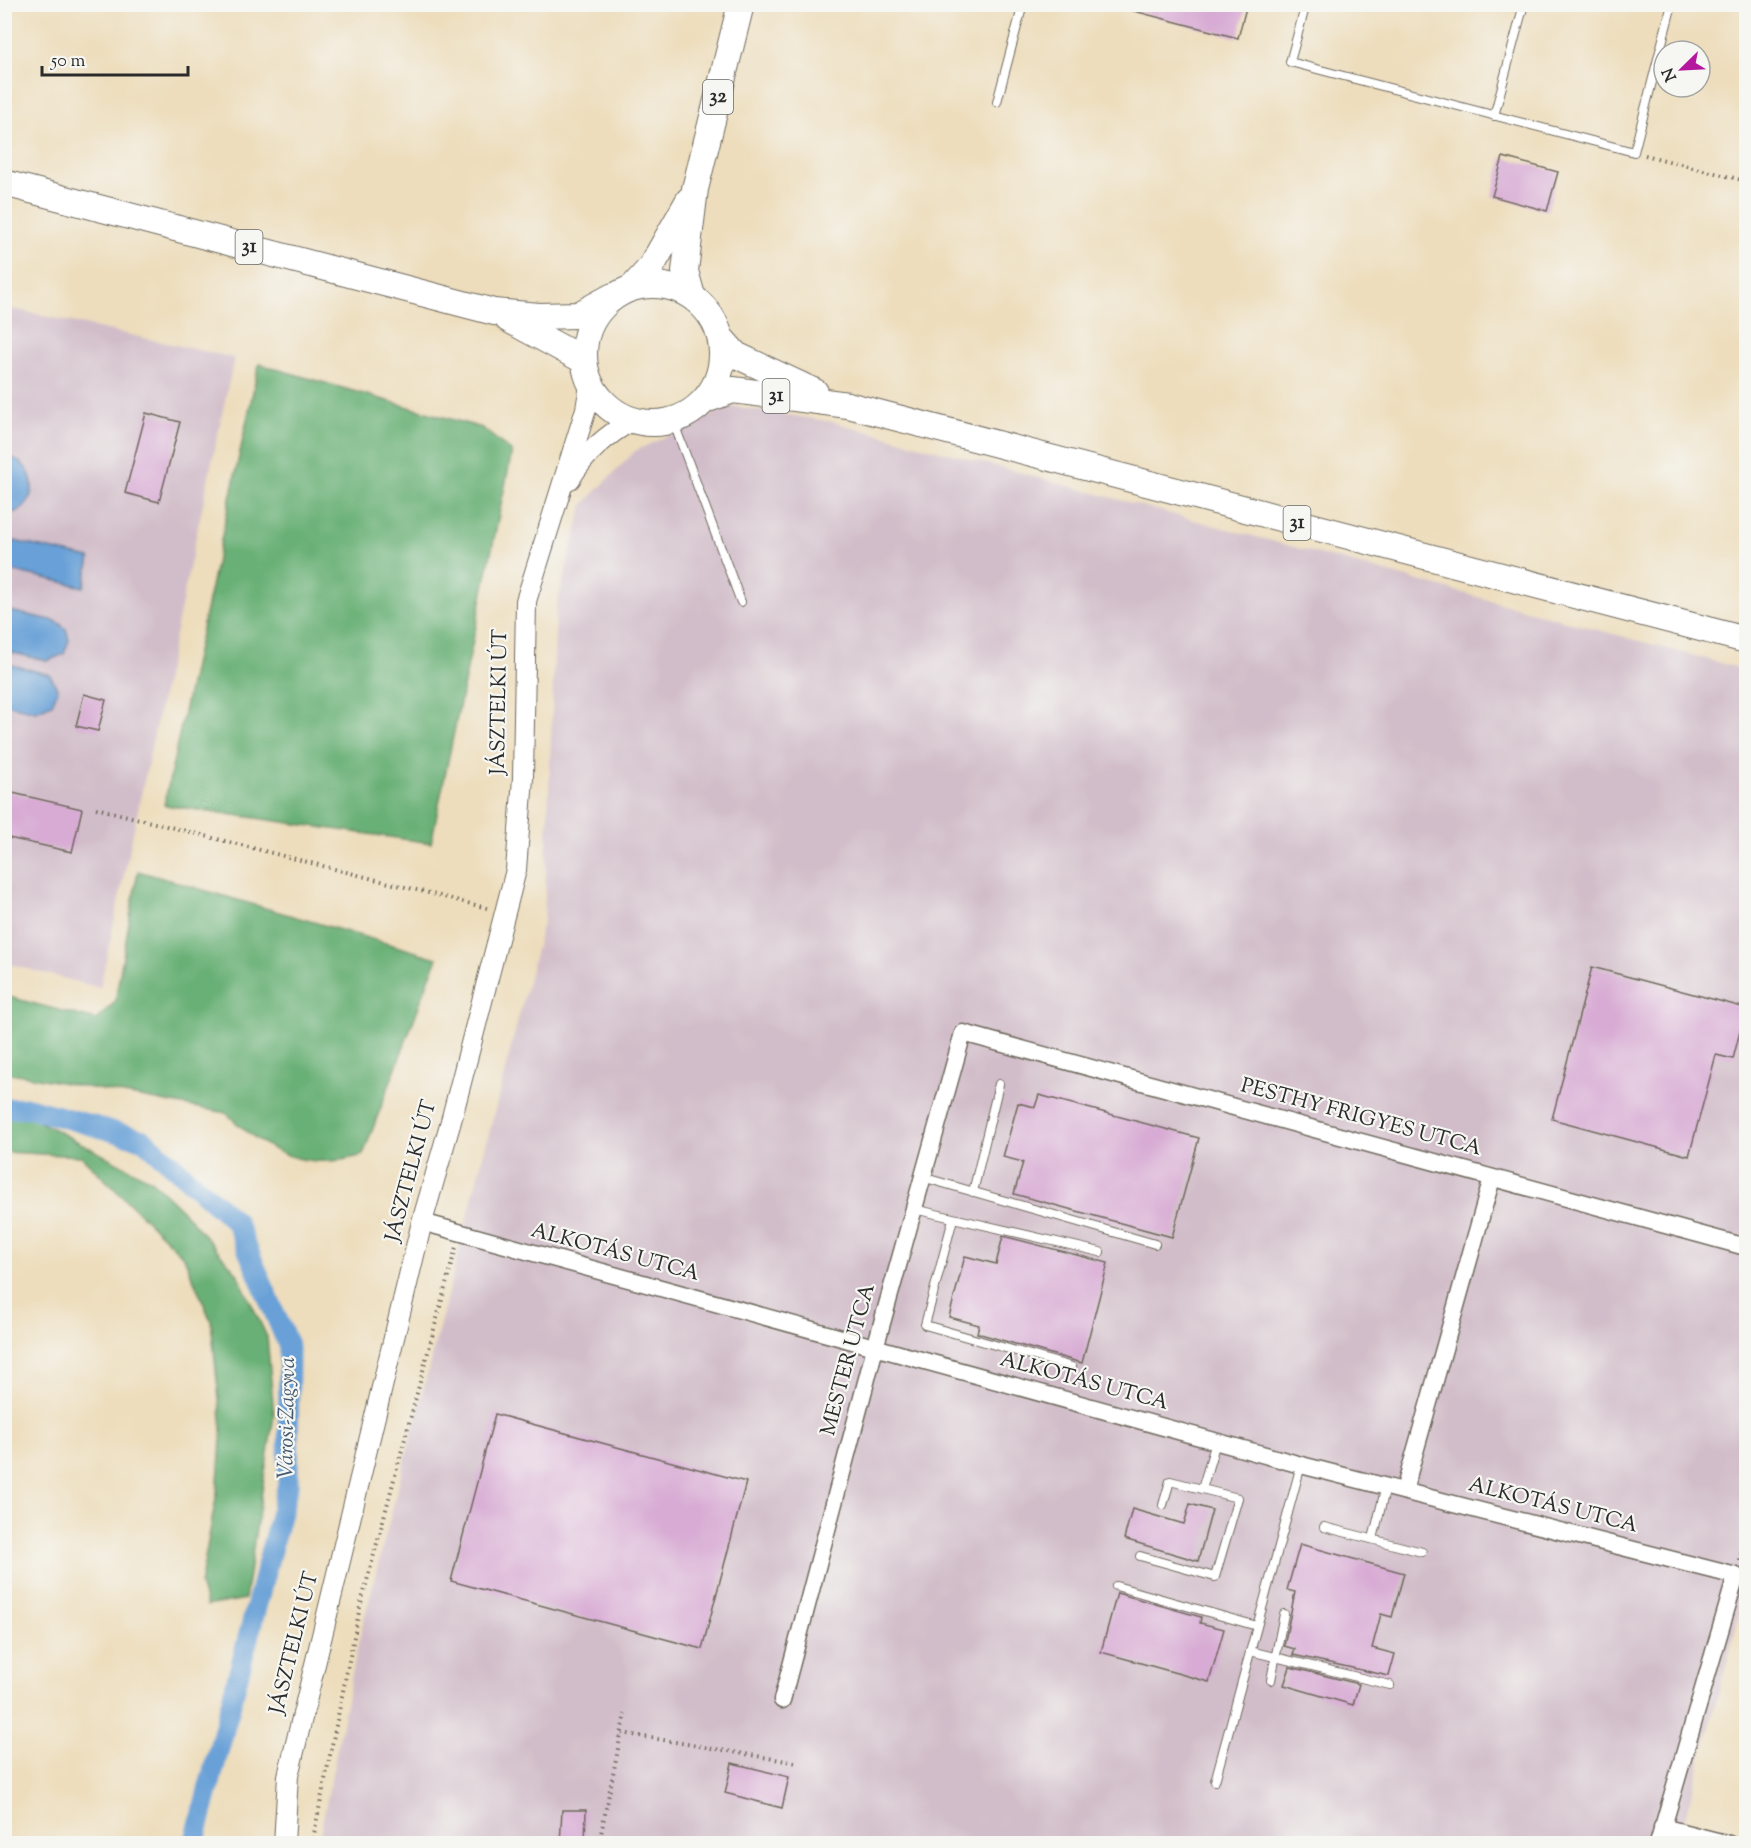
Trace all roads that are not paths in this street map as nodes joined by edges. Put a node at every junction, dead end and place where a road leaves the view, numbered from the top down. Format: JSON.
{"nodes":[{"id":1,"x":741,"y":4,"type":"edge"},
{"id":2,"x":1023,"y":4,"type":"edge"},
{"id":3,"x":1306,"y":4,"type":"edge"},
{"id":4,"x":1524,"y":4,"type":"edge"},
{"id":5,"x":1672,"y":4,"type":"edge"},
{"id":6,"x":998,"y":102,"type":"dead end"},
{"id":7,"x":1494,"y":116,"type":"junction"},
{"id":8,"x":4,"y":183,"type":"edge"},
{"id":9,"x":695,"y":189,"type":"junction"},
{"id":10,"x":623,"y":292,"type":"junction"},
{"id":11,"x":692,"y":296,"type":"junction"},
{"id":12,"x":494,"y":312,"type":"junction"},
{"id":13,"x":721,"y":338,"type":"junction"},
{"id":14,"x":583,"y":360,"type":"junction"},
{"id":15,"x":590,"y":385,"type":"junction"},
{"id":16,"x":705,"y":400,"type":"junction"},
{"id":17,"x":848,"y":405,"type":"junction"},
{"id":18,"x":632,"y":421,"type":"junction"},
{"id":19,"x":673,"y":421,"type":"junction"},
{"id":20,"x":554,"y":508,"type":"junction"},
{"id":21,"x":741,"y":602,"type":"dead end"},
{"id":22,"x":1746,"y":640,"type":"edge"},
{"id":23,"x":963,"y":1033,"type":"joint"},
{"id":24,"x":999,"y":1084,"type":"dead end"},
{"id":25,"x":922,"y":1177,"type":"junction"},
{"id":26,"x":1492,"y":1178,"type":"junction"},
{"id":27,"x":973,"y":1192,"type":"junction"},
{"id":28,"x":914,"y":1209,"type":"junction"},
{"id":29,"x":953,"y":1219,"type":"junction"},
{"id":30,"x":422,"y":1222,"type":"junction"},
{"id":31,"x":1155,"y":1244,"type":"dead end"},
{"id":32,"x":1746,"y":1247,"type":"edge"},
{"id":33,"x":1100,"y":1252,"type":"dead end"},
{"id":34,"x":875,"y":1348,"type":"junction"},
{"id":35,"x":1072,"y":1367,"type":"dead end"},
{"id":36,"x":1216,"y":1442,"type":"junction"},
{"id":37,"x":1301,"y":1465,"type":"junction"},
{"id":38,"x":1386,"y":1486,"type":"junction"},
{"id":39,"x":1202,"y":1490,"type":"junction"},
{"id":40,"x":1404,"y":1491,"type":"junction"},
{"id":41,"x":1163,"y":1505,"type":"dead end"},
{"id":42,"x":1324,"y":1527,"type":"dead end"},
{"id":43,"x":1373,"y":1539,"type":"junction"},
{"id":44,"x":1422,"y":1552,"type":"dead end"},
{"id":45,"x":1140,"y":1556,"type":"dead end"},
{"id":46,"x":1116,"y":1586,"type":"dead end"},
{"id":47,"x":1284,"y":1614,"type":"dead end"},
{"id":48,"x":1257,"y":1626,"type":"junction"},
{"id":49,"x":1250,"y":1651,"type":"junction"},
{"id":50,"x":1275,"y":1657,"type":"junction"},
{"id":51,"x":1271,"y":1680,"type":"dead end"},
{"id":52,"x":1390,"y":1685,"type":"dead end"},
{"id":53,"x":782,"y":1700,"type":"dead end"},
{"id":54,"x":1215,"y":1781,"type":"dead end"},
{"id":55,"x":1662,"y":1827,"type":"junction"},
{"id":56,"x":284,"y":1844,"type":"edge"},
{"id":57,"x":1658,"y":1844,"type":"edge"},
{"id":58,"x":1729,"y":1844,"type":"edge"}],
"edges":[{"from":1,"to":9,"type":"main road","number":"32"},
{"from":2,"to":6,"type":"lane"},
{"from":3,"to":7,"type":"lane"},
{"from":4,"to":7,"type":"lane"},
{"from":5,"to":7,"type":"lane"},
{"from":8,"to":12,"type":"main road","number":"31"},
{"from":9,"to":10,"type":"main road","number":"32"},
{"from":9,"to":11,"type":"main road","number":"32"},
{"from":10,"to":11,"type":"main road","number":"31"},
{"from":10,"to":12,"type":"main road","number":"31"},
{"from":10,"to":14,"type":"main road","number":"31"},
{"from":11,"to":13,"type":"main road","number":"31"},
{"from":12,"to":14,"type":"main road","number":"31"},
{"from":13,"to":16,"type":"main road","number":"31"},
{"from":13,"to":17,"type":"main road","number":"31"},
{"from":14,"to":15,"type":"main road","number":"31"},
{"from":15,"to":18,"type":"main road","number":"31"},
{"from":15,"to":20,"type":"street","name":"JÁSZTELKI ÚT"},
{"from":16,"to":17,"type":"main road","number":"31"},
{"from":16,"to":19,"type":"main road","number":"31"},
{"from":17,"to":22,"type":"main road","number":"31"},
{"from":18,"to":19,"type":"main road","number":"31"},
{"from":18,"to":20,"type":"street","name":"JÁSZTELKI ÚT"},
{"from":19,"to":21,"type":"lane"},
{"from":20,"to":30,"type":"street","name":"JÁSZTELKI ÚT"},
{"from":23,"to":25,"type":"street","name":"MESTER UTCA"},
{"from":23,"to":26,"type":"street","name":"PESTHY FRIGYES UTCA"},
{"from":24,"to":27,"type":"lane"},
{"from":25,"to":27,"type":"lane"},
{"from":25,"to":28,"type":"street","name":"MESTER UTCA"},
{"from":26,"to":32,"type":"street","name":"PESTHY FRIGYES UTCA"},
{"from":26,"to":40,"type":"street"},
{"from":27,"to":31,"type":"lane"},
{"from":28,"to":29,"type":"lane"},
{"from":28,"to":34,"type":"street","name":"MESTER UTCA"},
{"from":29,"to":33,"type":"lane"},
{"from":29,"to":35,"type":"lane"},
{"from":30,"to":34,"type":"street","name":"ALKOTÁS UTCA"},
{"from":30,"to":56,"type":"street","name":"JÁSZTELKI ÚT"},
{"from":34,"to":36,"type":"street","name":"ALKOTÁS UTCA"},
{"from":34,"to":53,"type":"street","name":"MESTER UTCA"},
{"from":36,"to":37,"type":"street","name":"ALKOTÁS UTCA"},
{"from":36,"to":39,"type":"lane"},
{"from":37,"to":38,"type":"street","name":"ALKOTÁS UTCA"},
{"from":37,"to":48,"type":"lane"},
{"from":38,"to":40,"type":"street","name":"ALKOTÁS UTCA"},
{"from":38,"to":43,"type":"lane"},
{"from":39,"to":41,"type":"lane"},
{"from":39,"to":45,"type":"lane"},
{"from":40,"to":55,"type":"street","name":"ALKOTÁS UTCA"},
{"from":42,"to":43,"type":"lane"},
{"from":43,"to":44,"type":"lane"},
{"from":46,"to":48,"type":"lane"},
{"from":47,"to":50,"type":"lane"},
{"from":48,"to":49,"type":"lane"},
{"from":49,"to":50,"type":"lane"},
{"from":49,"to":54,"type":"lane"},
{"from":50,"to":51,"type":"lane"},
{"from":50,"to":52,"type":"lane"},
{"from":55,"to":57,"type":"street"},
{"from":55,"to":58,"type":"street"}]}
